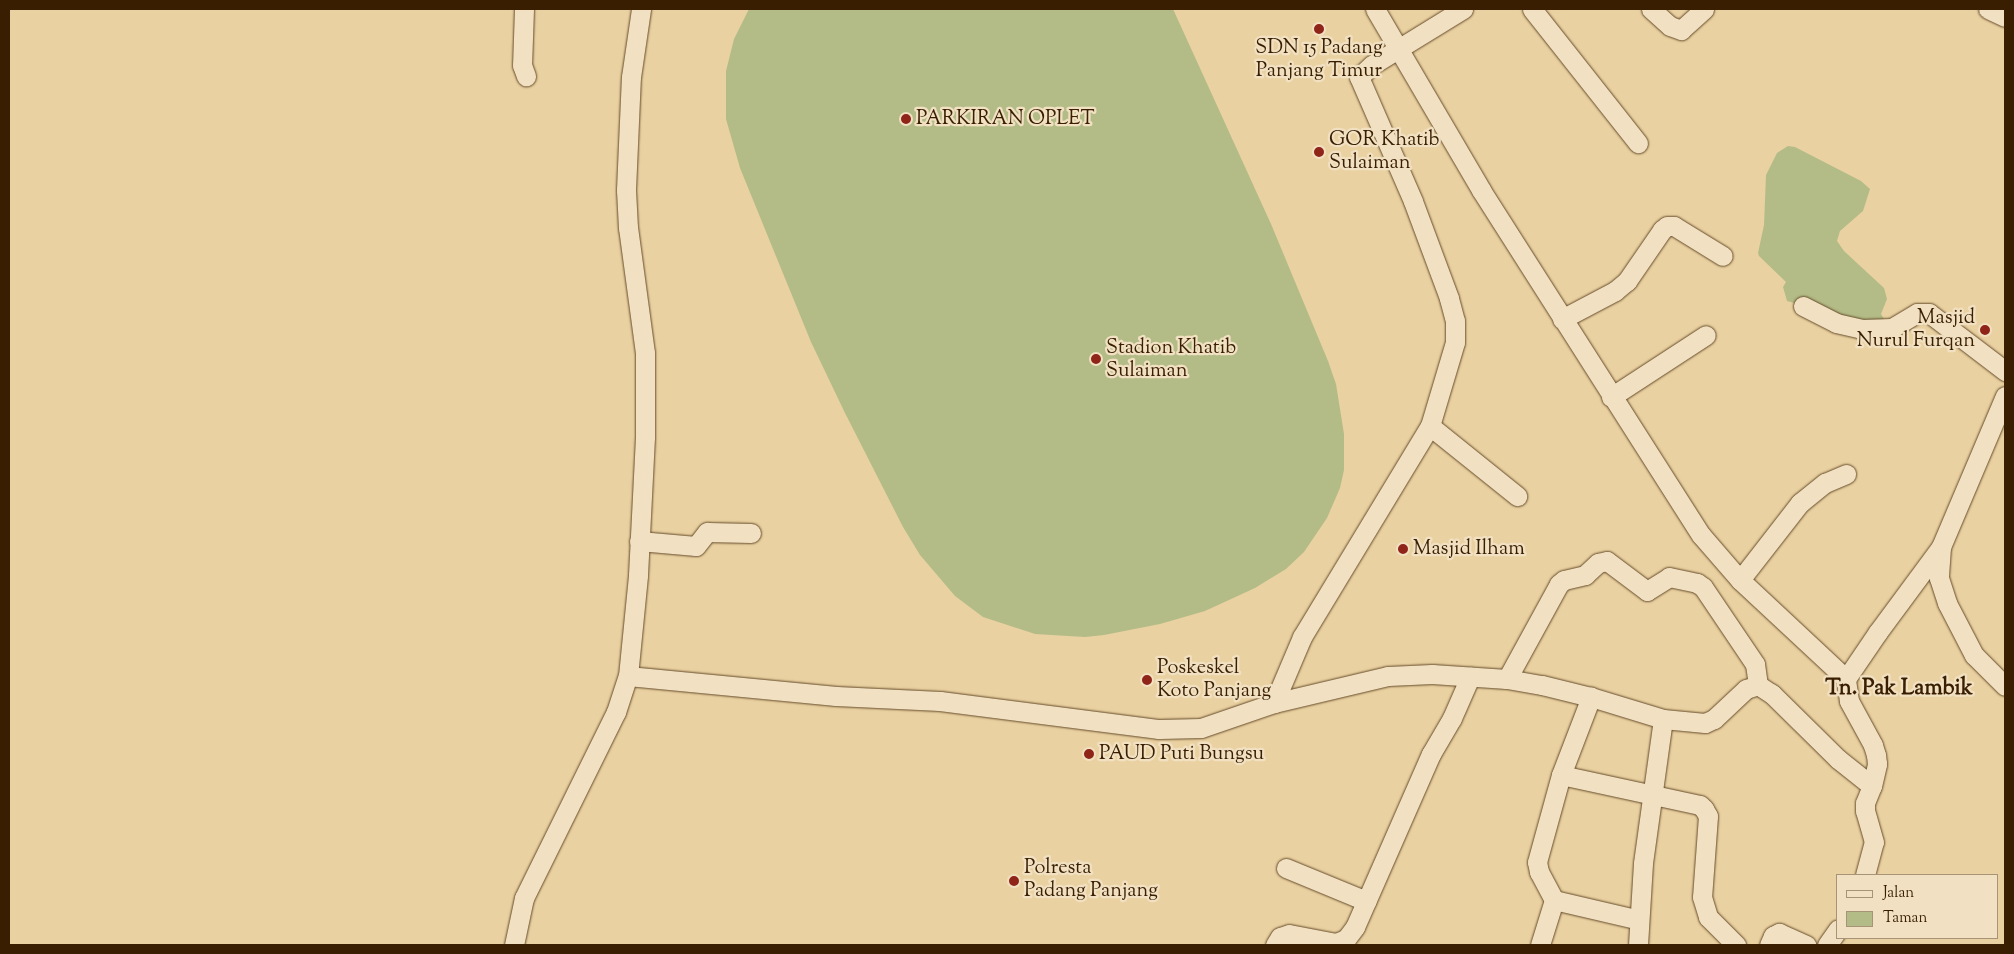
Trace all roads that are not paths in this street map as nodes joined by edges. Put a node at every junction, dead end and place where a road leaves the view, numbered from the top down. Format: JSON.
{"nodes":[{"id":1,"x":524,"y":9,"type":"edge"},
{"id":2,"x":641,"y":9,"type":"edge"},
{"id":3,"x":1375,"y":9,"type":"edge"},
{"id":4,"x":1463,"y":9,"type":"edge"},
{"id":5,"x":1532,"y":9,"type":"edge"},
{"id":6,"x":1651,"y":9,"type":"edge"},
{"id":7,"x":1704,"y":9,"type":"edge"},
{"id":8,"x":1988,"y":9,"type":"edge"},
{"id":9,"x":2005,"y":17,"type":"edge"},
{"id":10,"x":1399,"y":48,"type":"junction"},
{"id":11,"x":526,"y":76,"type":"dead end"},
{"id":12,"x":1638,"y":143,"type":"dead end"},
{"id":13,"x":1723,"y":256,"type":"dead end"},
{"id":14,"x":1803,"y":306,"type":"dead end"},
{"id":15,"x":1562,"y":319,"type":"junction"},
{"id":16,"x":1706,"y":335,"type":"dead end"},
{"id":17,"x":2005,"y":371,"type":"edge"},
{"id":18,"x":2005,"y":396,"type":"edge"},
{"id":19,"x":1611,"y":397,"type":"junction"},
{"id":20,"x":1430,"y":426,"type":"junction"},
{"id":21,"x":1846,"y":474,"type":"dead end"},
{"id":22,"x":1517,"y":496,"type":"dead end"},
{"id":23,"x":751,"y":533,"type":"dead end"},
{"id":24,"x":640,"y":542,"type":"junction"},
{"id":25,"x":1941,"y":547,"type":"junction"},
{"id":26,"x":1740,"y":580,"type":"junction"},
{"id":27,"x":628,"y":676,"type":"junction"},
{"id":28,"x":1470,"y":677,"type":"junction"},
{"id":29,"x":1507,"y":679,"type":"junction"},
{"id":30,"x":1846,"y":679,"type":"junction"},
{"id":31,"x":1758,"y":685,"type":"junction"},
{"id":32,"x":2005,"y":686,"type":"edge"},
{"id":33,"x":1592,"y":697,"type":"junction"},
{"id":34,"x":1274,"y":703,"type":"junction"},
{"id":35,"x":1663,"y":719,"type":"junction"},
{"id":36,"x":1561,"y":775,"type":"junction"},
{"id":37,"x":1872,"y":786,"type":"junction"},
{"id":38,"x":1651,"y":794,"type":"junction"},
{"id":39,"x":1286,"y":868,"type":"dead end"},
{"id":40,"x":1864,"y":874,"type":"edge"},
{"id":41,"x":1554,"y":900,"type":"junction"},
{"id":42,"x":1366,"y":901,"type":"junction"},
{"id":43,"x":1639,"y":920,"type":"junction"},
{"id":44,"x":1836,"y":932,"type":"edge"},
{"id":45,"x":514,"y":945,"type":"edge"},
{"id":46,"x":1274,"y":945,"type":"edge"},
{"id":47,"x":1540,"y":945,"type":"edge"},
{"id":48,"x":1638,"y":945,"type":"edge"},
{"id":49,"x":1736,"y":945,"type":"edge"},
{"id":50,"x":1769,"y":945,"type":"edge"},
{"id":51,"x":1806,"y":945,"type":"edge"},
{"id":52,"x":1827,"y":945,"type":"edge"}],
"edges":[{"from":1,"to":11,"type":"street"},
{"from":2,"to":24,"type":"street"},
{"from":3,"to":10,"type":"street"},
{"from":4,"to":10,"type":"street"},
{"from":5,"to":12,"type":"street"},
{"from":6,"to":7,"type":"street"},
{"from":8,"to":9,"type":"street"},
{"from":10,"to":15,"type":"street"},
{"from":10,"to":20,"type":"street"},
{"from":13,"to":15,"type":"street"},
{"from":14,"to":17,"type":"street"},
{"from":15,"to":19,"type":"street"},
{"from":16,"to":19,"type":"street"},
{"from":18,"to":25,"type":"street"},
{"from":19,"to":26,"type":"street"},
{"from":20,"to":22,"type":"street"},
{"from":20,"to":34,"type":"street"},
{"from":21,"to":26,"type":"street"},
{"from":23,"to":24,"type":"street"},
{"from":24,"to":27,"type":"street"},
{"from":25,"to":30,"type":"street"},
{"from":25,"to":32,"type":"street"},
{"from":26,"to":30,"type":"street"},
{"from":27,"to":34,"type":"street"},
{"from":27,"to":45,"type":"street"},
{"from":28,"to":29,"type":"street"},
{"from":28,"to":34,"type":"street"},
{"from":28,"to":42,"type":"street"},
{"from":29,"to":31,"type":"street"},
{"from":29,"to":33,"type":"street"},
{"from":30,"to":37,"type":"street"},
{"from":31,"to":35,"type":"street"},
{"from":31,"to":37,"type":"street"},
{"from":33,"to":35,"type":"street"},
{"from":33,"to":36,"type":"street"},
{"from":35,"to":38,"type":"street"},
{"from":36,"to":38,"type":"street"},
{"from":36,"to":41,"type":"street"},
{"from":37,"to":40,"type":"street"},
{"from":38,"to":43,"type":"street"},
{"from":38,"to":49,"type":"street"},
{"from":39,"to":42,"type":"street"},
{"from":41,"to":43,"type":"street"},
{"from":41,"to":47,"type":"street"},
{"from":42,"to":46,"type":"street"},
{"from":43,"to":48,"type":"street"},
{"from":44,"to":52,"type":"street"},
{"from":50,"to":51,"type":"street"}]}
